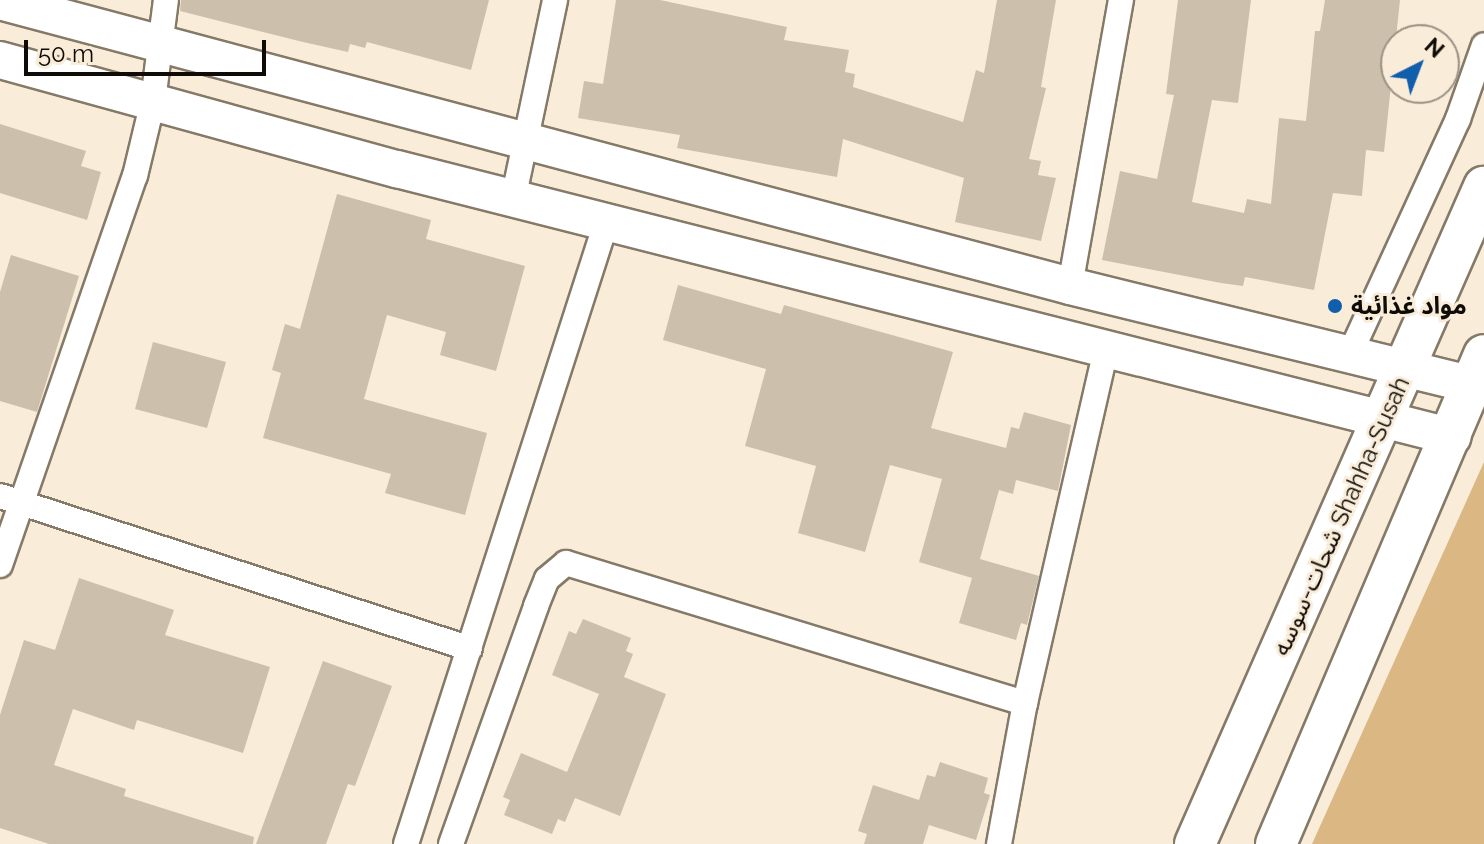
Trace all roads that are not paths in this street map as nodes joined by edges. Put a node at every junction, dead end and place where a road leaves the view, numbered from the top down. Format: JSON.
{"nodes":[{"id":1,"x":166,"y":0,"type":"edge"},
{"id":2,"x":555,"y":0,"type":"edge"},
{"id":3,"x":1121,"y":0,"type":"edge"},
{"id":4,"x":0,"y":1,"type":"edge"},
{"id":5,"x":160,"y":45,"type":"junction"},
{"id":6,"x":1484,"y":45,"type":"edge"},
{"id":7,"x":0,"y":60,"type":"edge"},
{"id":8,"x":153,"y":101,"type":"junction"},
{"id":9,"x":528,"y":141,"type":"junction"},
{"id":10,"x":1484,"y":187,"type":"edge"},
{"id":11,"x":514,"y":195,"type":"junction"},
{"id":12,"x":607,"y":220,"type":"junction"},
{"id":13,"x":1070,"y":286,"type":"junction"},
{"id":14,"x":1106,"y":350,"type":"junction"},
{"id":15,"x":1349,"y":356,"type":"junction"},
{"id":16,"x":1406,"y":370,"type":"junction"},
{"id":17,"x":1478,"y":370,"type":"edge"},
{"id":18,"x":1385,"y":421,"type":"junction"},
{"id":19,"x":1453,"y":437,"type":"junction"},
{"id":20,"x":11,"y":500,"type":"edge"},
{"id":21,"x":0,"y":565,"type":"edge"},
{"id":22,"x":470,"y":649,"type":"junction"},
{"id":23,"x":1025,"y":703,"type":"junction"},
{"id":24,"x":406,"y":844,"type":"edge"},
{"id":25,"x":451,"y":844,"type":"edge"},
{"id":26,"x":999,"y":844,"type":"edge"},
{"id":27,"x":1195,"y":844,"type":"edge"},
{"id":28,"x":1276,"y":844,"type":"edge"}],
"edges":[{"from":1,"to":5,"type":"street"},
{"from":2,"to":9,"type":"street"},
{"from":3,"to":13,"type":"street"},
{"from":4,"to":5,"type":"street"},
{"from":5,"to":8,"type":"street"},
{"from":5,"to":9,"type":"street"},
{"from":6,"to":15,"type":"street"},
{"from":7,"to":8,"type":"street"},
{"from":8,"to":11,"type":"street"},
{"from":8,"to":20,"type":"street"},
{"from":9,"to":11,"type":"street"},
{"from":9,"to":13,"type":"street"},
{"from":10,"to":16,"type":"main road","name":"شحات-سوسه Shahha-Susah"},
{"from":11,"to":12,"type":"street"},
{"from":12,"to":14,"type":"street"},
{"from":12,"to":22,"type":"street"},
{"from":13,"to":15,"type":"street"},
{"from":14,"to":18,"type":"street"},
{"from":14,"to":23,"type":"street"},
{"from":15,"to":16,"type":"street"},
{"from":16,"to":17,"type":"street"},
{"from":16,"to":18,"type":"main road","name":"شحات-سوسه Shahha-Susah"},
{"from":17,"to":19,"type":"main road"},
{"from":18,"to":19,"type":"street"},
{"from":18,"to":27,"type":"main road","name":"شحات-سوسه Shahha-Susah"},
{"from":19,"to":28,"type":"main road"},
{"from":20,"to":21,"type":"street"},
{"from":20,"to":22,"type":"street"},
{"from":22,"to":24,"type":"street"},
{"from":23,"to":25,"type":"street"},
{"from":23,"to":26,"type":"street"}]}
